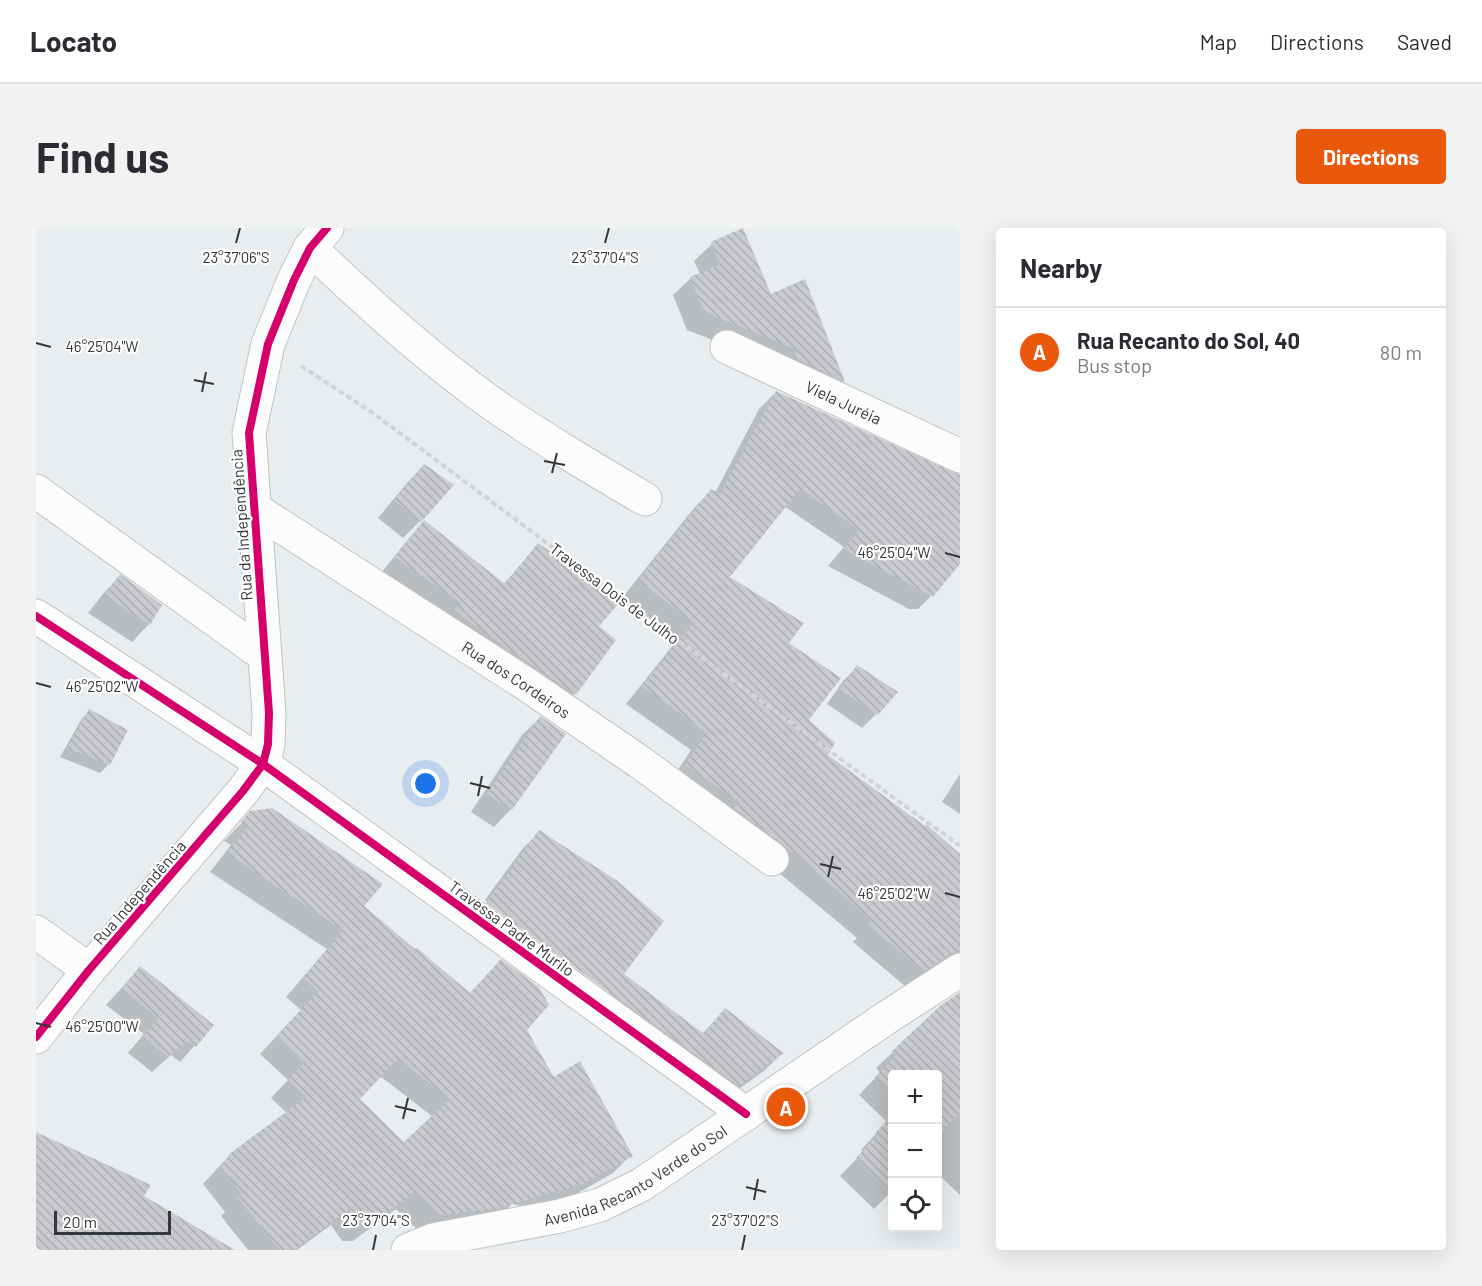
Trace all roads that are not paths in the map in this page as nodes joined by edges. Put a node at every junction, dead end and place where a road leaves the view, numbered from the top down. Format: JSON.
{"nodes":[{"id":1,"x":318,"y":238,"type":"edge"},
{"id":2,"x":727,"y":346,"type":"dead end"},
{"id":3,"x":960,"y":456,"type":"edge"},
{"id":4,"x":36,"y":491,"type":"edge"},
{"id":5,"x":645,"y":499,"type":"dead end"},
{"id":6,"x":253,"y":508,"type":"junction"},
{"id":7,"x":36,"y":616,"type":"edge"},
{"id":8,"x":264,"y":655,"type":"junction"},
{"id":9,"x":263,"y":764,"type":"junction"},
{"id":10,"x":772,"y":860,"type":"dead end"},
{"id":11,"x":36,"y":932,"type":"edge"},
{"id":12,"x":89,"y":970,"type":"junction"},
{"id":13,"x":960,"y":970,"type":"edge"},
{"id":14,"x":36,"y":1037,"type":"edge"},
{"id":15,"x":746,"y":1114,"type":"junction"},
{"id":16,"x":408,"y":1250,"type":"edge"}],
"edges":[{"from":1,"to":5,"type":"street"},
{"from":1,"to":6,"type":"street","name":"Rua da Independência"},
{"from":2,"to":3,"type":"street","name":"Viela Juréia"},
{"from":4,"to":8,"type":"street"},
{"from":6,"to":8,"type":"street","name":"Rua da Independência"},
{"from":6,"to":10,"type":"street","name":"Rua dos Cordeiros"},
{"from":7,"to":9,"type":"street","name":"Travessa Padre Murilo"},
{"from":8,"to":9,"type":"street","name":"Rua da Independência"},
{"from":9,"to":12,"type":"street","name":"Rua Independência"},
{"from":9,"to":15,"type":"street","name":"Travessa Padre Murilo"},
{"from":11,"to":12,"type":"street"},
{"from":12,"to":14,"type":"street","name":"Rua Independência"},
{"from":13,"to":15,"type":"street","name":"Avenida Recanto Verde do Sol"},
{"from":15,"to":16,"type":"street","name":"Avenida Recanto Verde do Sol"}]}
